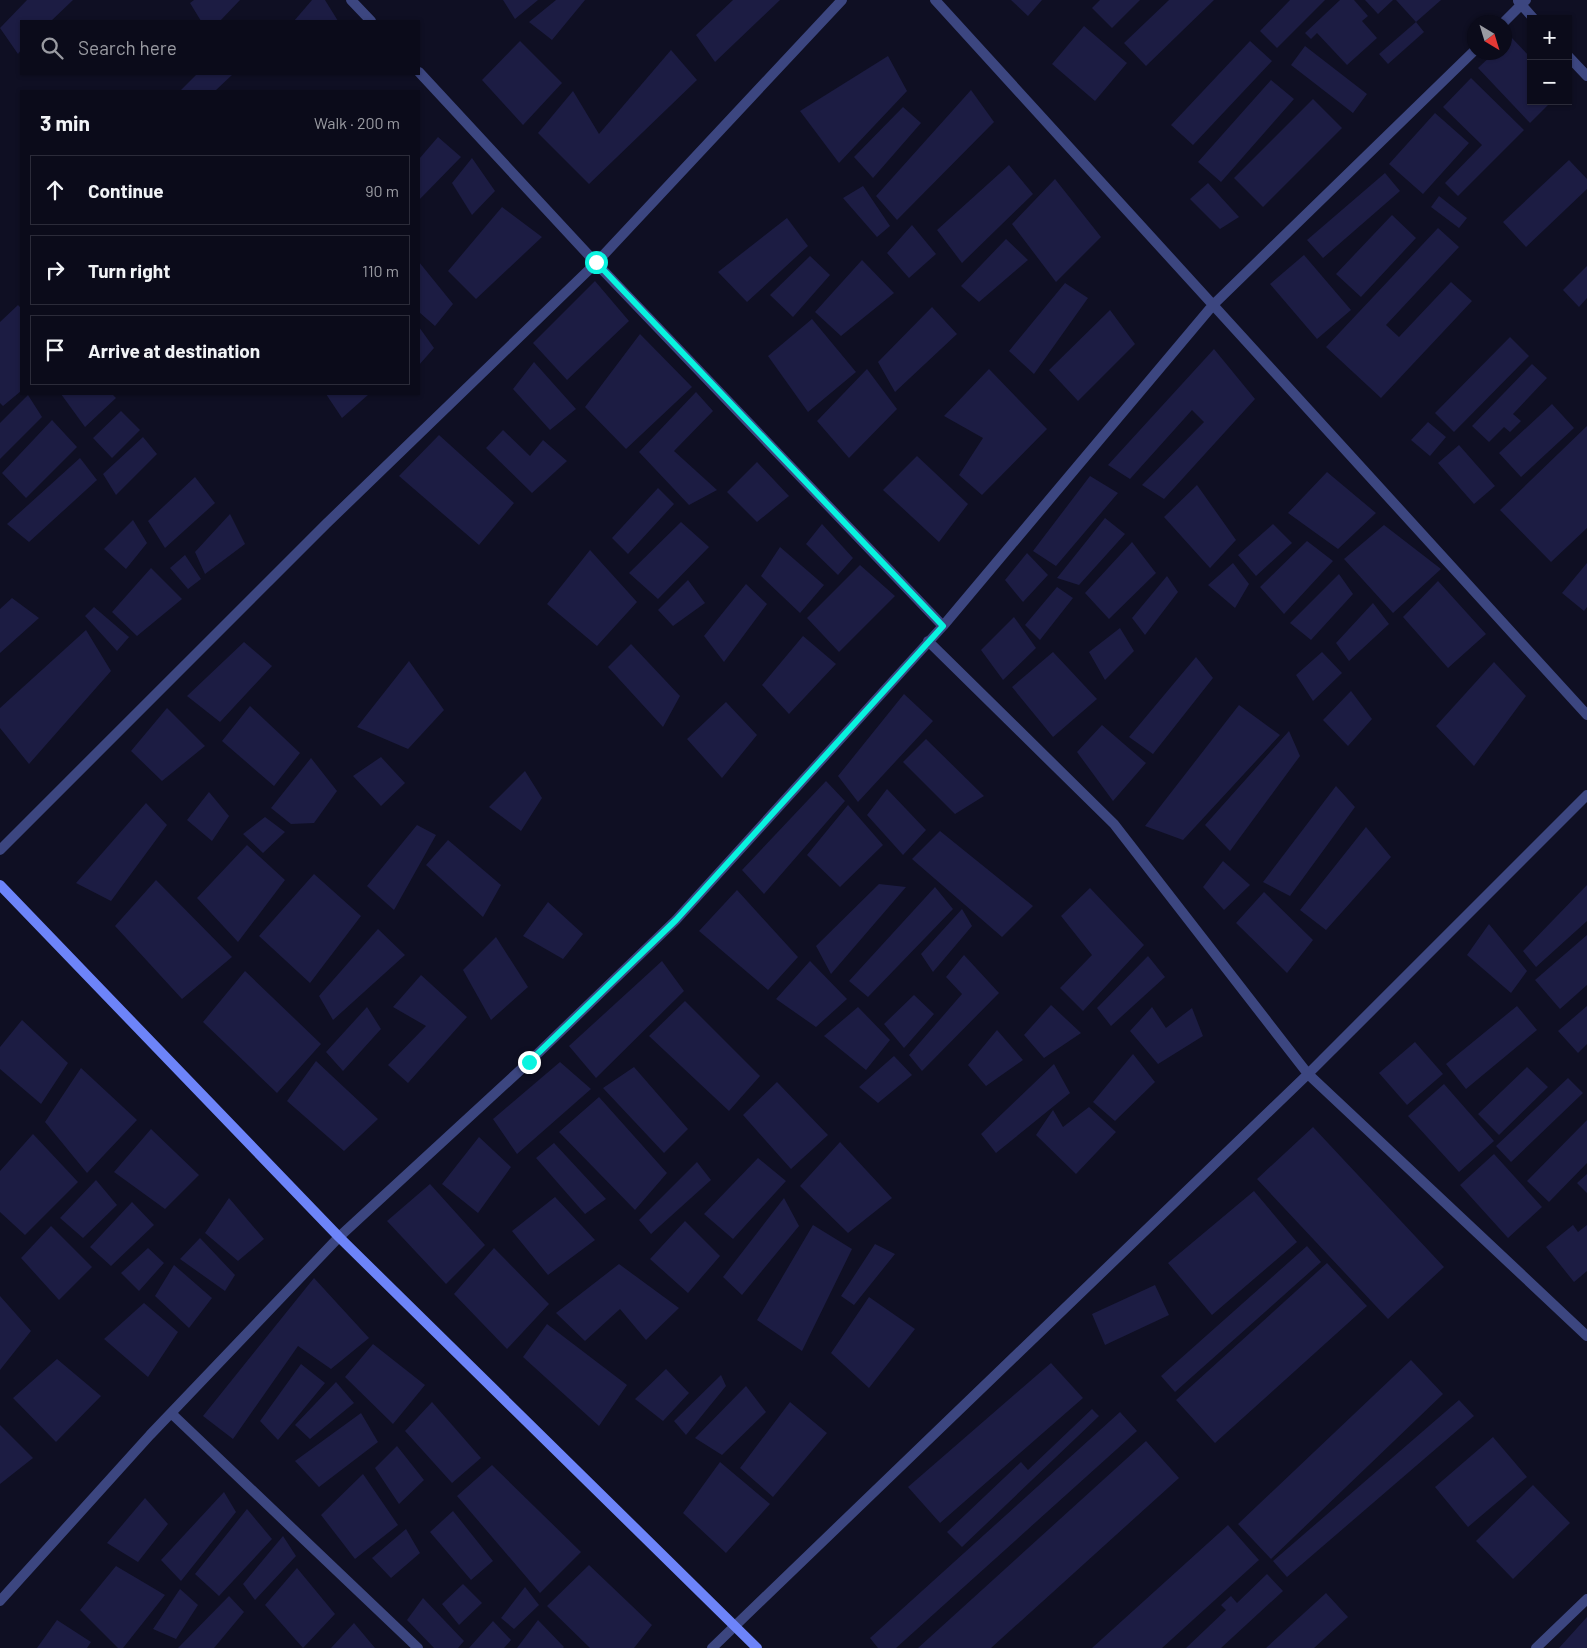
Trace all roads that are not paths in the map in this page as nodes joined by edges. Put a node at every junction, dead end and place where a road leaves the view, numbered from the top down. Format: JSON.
{"nodes":[{"id":1,"x":351,"y":0,"type":"edge"},
{"id":2,"x":842,"y":0,"type":"edge"},
{"id":3,"x":935,"y":0,"type":"edge"},
{"id":4,"x":1522,"y":2,"type":"edge"},
{"id":5,"x":1510,"y":15,"type":"edge"},
{"id":6,"x":1531,"y":15,"type":"edge"},
{"id":7,"x":370,"y":20,"type":"edge"},
{"id":8,"x":1467,"y":58,"type":"edge"},
{"id":9,"x":1572,"y":60,"type":"edge"},
{"id":10,"x":420,"y":73,"type":"edge"},
{"id":11,"x":1587,"y":76,"type":"edge"},
{"id":12,"x":596,"y":262,"type":"junction"},
{"id":13,"x":1213,"y":305,"type":"junction"},
{"id":14,"x":943,"y":626,"type":"junction"},
{"id":15,"x":928,"y":641,"type":"junction"},
{"id":16,"x":1587,"y":715,"type":"edge"},
{"id":17,"x":1587,"y":795,"type":"edge"},
{"id":18,"x":0,"y":850,"type":"edge"},
{"id":19,"x":0,"y":885,"type":"edge"},
{"id":20,"x":1308,"y":1074,"type":"junction"},
{"id":21,"x":339,"y":1237,"type":"junction"},
{"id":22,"x":1587,"y":1336,"type":"edge"},
{"id":23,"x":171,"y":1413,"type":"junction"},
{"id":24,"x":1587,"y":1599,"type":"edge"},
{"id":25,"x":0,"y":1601,"type":"edge"},
{"id":26,"x":734,"y":1625,"type":"junction"},
{"id":27,"x":418,"y":1648,"type":"edge"},
{"id":28,"x":712,"y":1648,"type":"edge"},
{"id":29,"x":757,"y":1648,"type":"edge"},
{"id":30,"x":1536,"y":1648,"type":"edge"}],
"edges":[{"from":1,"to":7,"type":"street"},
{"from":2,"to":12,"type":"street"},
{"from":3,"to":13,"type":"street"},
{"from":4,"to":5,"type":"street"},
{"from":4,"to":6,"type":"street"},
{"from":8,"to":13,"type":"street"},
{"from":9,"to":11,"type":"street"},
{"from":10,"to":12,"type":"street"},
{"from":12,"to":14,"type":"street"},
{"from":12,"to":18,"type":"street"},
{"from":13,"to":14,"type":"street"},
{"from":13,"to":16,"type":"street"},
{"from":14,"to":15,"type":"street"},
{"from":15,"to":20,"type":"street"},
{"from":15,"to":21,"type":"street"},
{"from":17,"to":20,"type":"street"},
{"from":19,"to":21,"type":"street"},
{"from":20,"to":22,"type":"street"},
{"from":20,"to":26,"type":"street"},
{"from":21,"to":23,"type":"street"},
{"from":21,"to":26,"type":"street"},
{"from":23,"to":25,"type":"street"},
{"from":23,"to":27,"type":"street"},
{"from":24,"to":30,"type":"street"},
{"from":26,"to":28,"type":"street"},
{"from":26,"to":29,"type":"street"}]}
